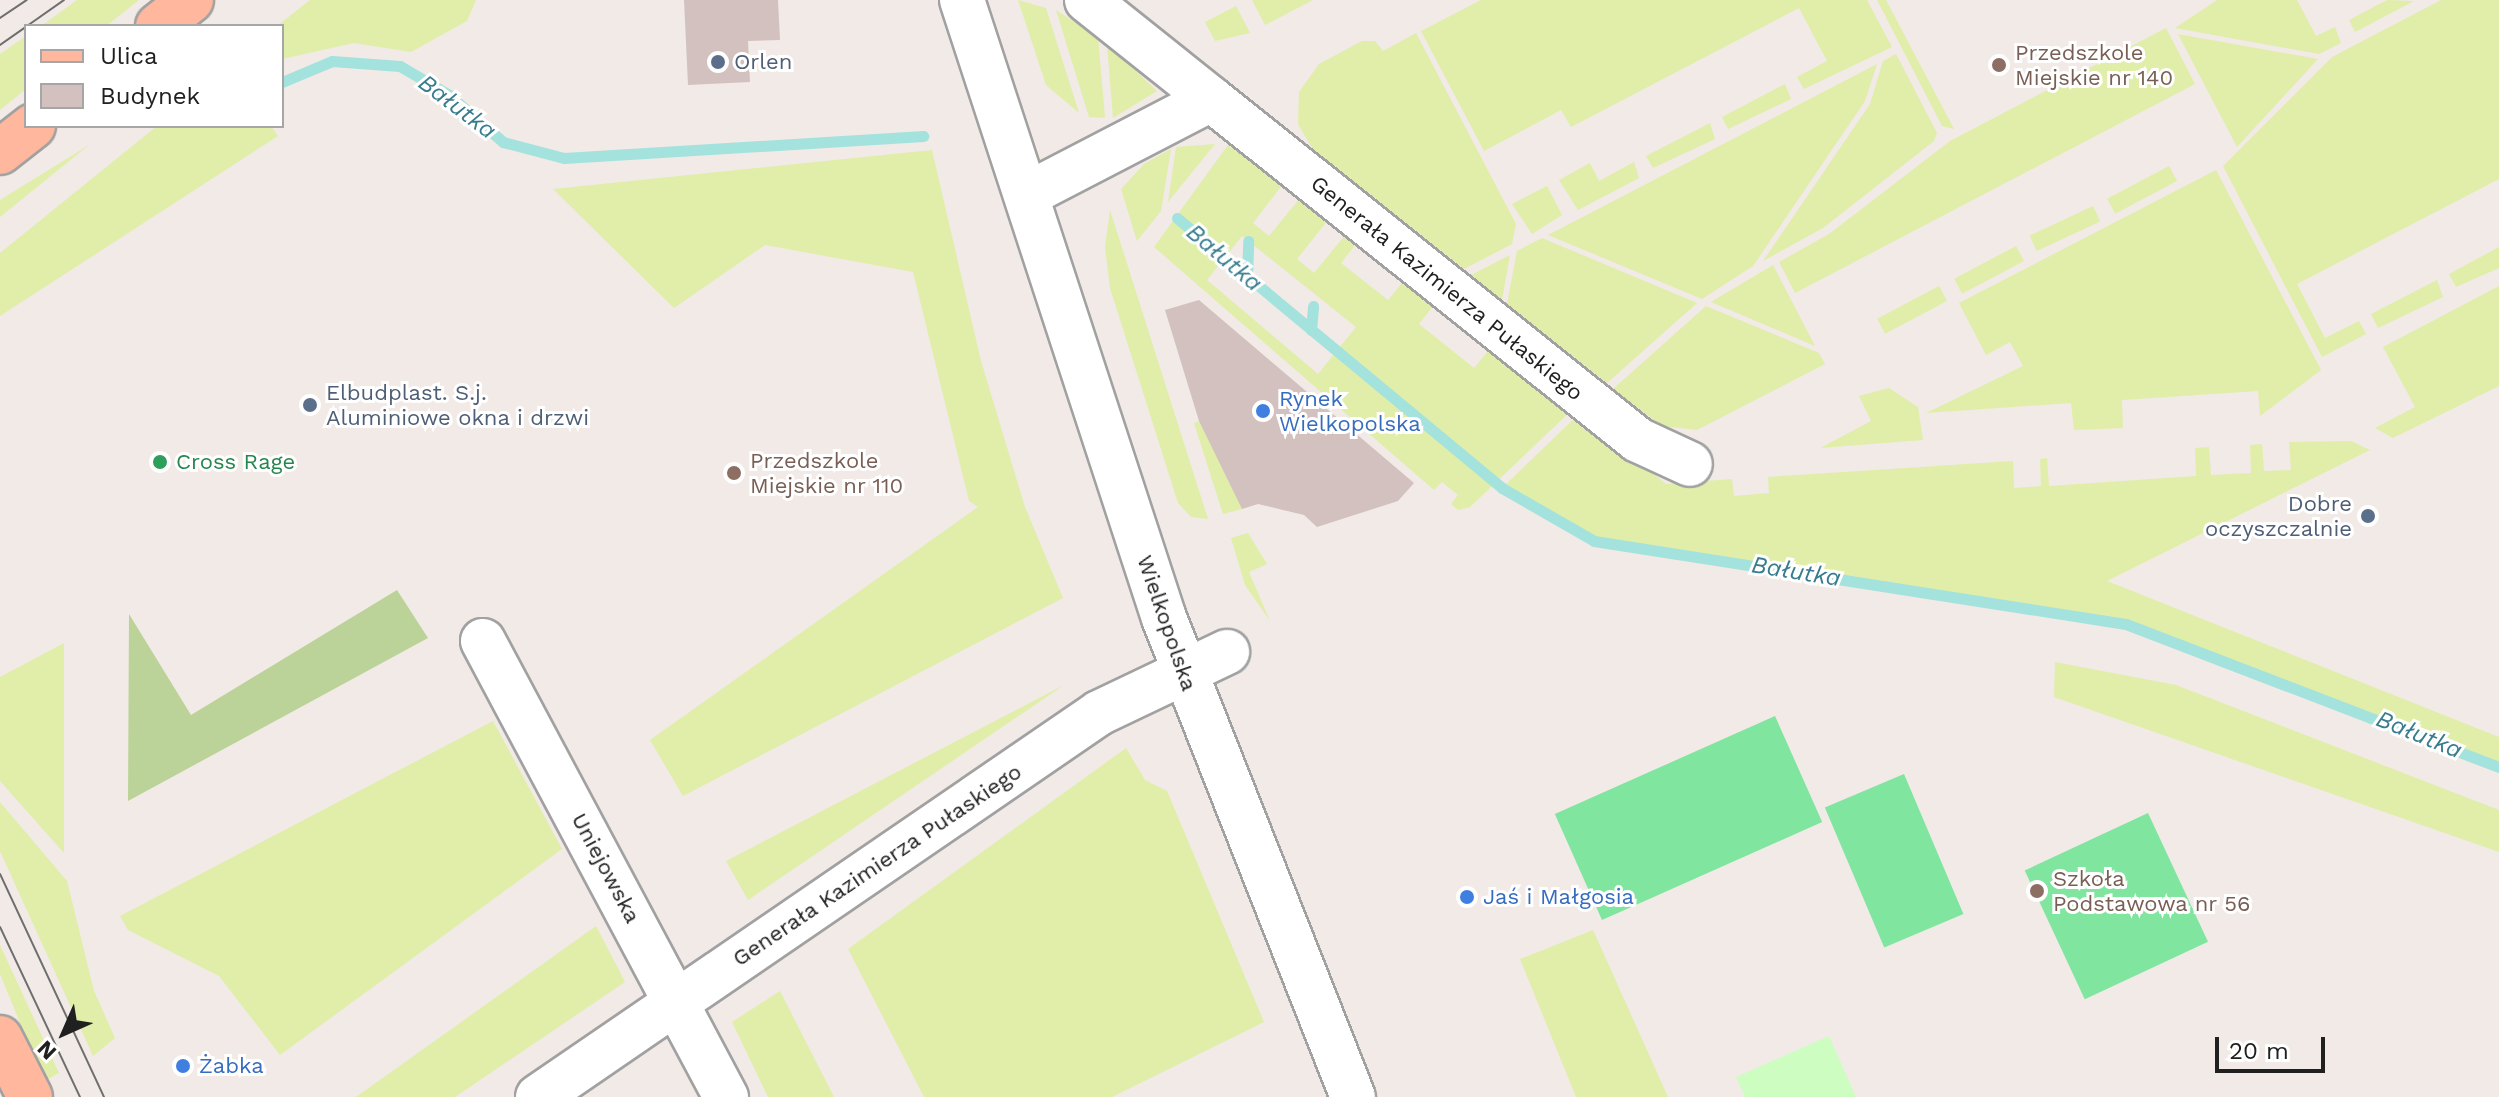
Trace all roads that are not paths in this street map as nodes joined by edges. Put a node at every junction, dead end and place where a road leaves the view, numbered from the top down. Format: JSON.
{"nodes":[{"id":1,"x":191,"y":0,"type":"edge"},
{"id":2,"x":962,"y":0,"type":"edge"},
{"id":3,"x":1087,"y":0,"type":"edge"},
{"id":4,"x":161,"y":24,"type":"edge"},
{"id":5,"x":1211,"y":99,"type":"junction"},
{"id":6,"x":30,"y":128,"type":"edge"},
{"id":7,"x":0,"y":152,"type":"edge"},
{"id":8,"x":1028,"y":194,"type":"junction"},
{"id":9,"x":1690,"y":464,"type":"dead end"},
{"id":10,"x":483,"y":641,"type":"dead end"},
{"id":11,"x":1227,"y":652,"type":"dead end"},
{"id":12,"x":1183,"y":671,"type":"junction"},
{"id":13,"x":678,"y":1000,"type":"junction"},
{"id":14,"x":0,"y":1038,"type":"edge"},
{"id":15,"x":30,"y":1097,"type":"edge"},
{"id":16,"x":538,"y":1097,"type":"edge"},
{"id":17,"x":726,"y":1097,"type":"edge"},
{"id":18,"x":1353,"y":1097,"type":"edge"}],
"edges":[{"from":1,"to":4,"type":"main road"},
{"from":2,"to":8,"type":"street","name":"Wielkopolska"},
{"from":3,"to":5,"type":"street","name":"Generała Kazimierza Pułaskiego"},
{"from":5,"to":8,"type":"street"},
{"from":5,"to":9,"type":"street","name":"Generała Kazimierza Pułaskiego"},
{"from":6,"to":7,"type":"main road"},
{"from":8,"to":12,"type":"street","name":"Wielkopolska"},
{"from":10,"to":13,"type":"street","name":"Uniejowska"},
{"from":11,"to":12,"type":"street","name":"Generała Kazimierza Pułaskiego"},
{"from":12,"to":13,"type":"street","name":"Generała Kazimierza Pułaskiego"},
{"from":12,"to":18,"type":"street","name":"Wielkopolska"},
{"from":13,"to":16,"type":"street","name":"Generała Kazimierza Pułaskiego"},
{"from":13,"to":17,"type":"street","name":"Uniejowska"},
{"from":14,"to":15,"type":"main road"}]}
